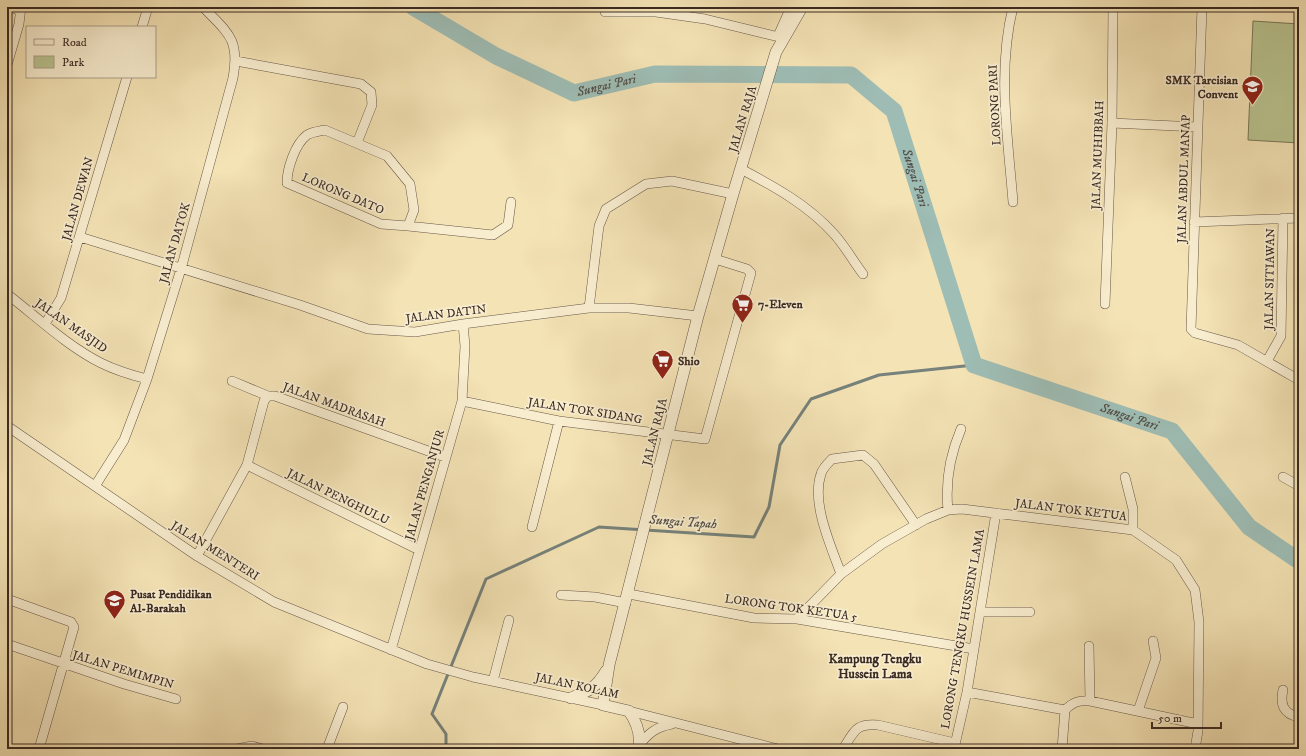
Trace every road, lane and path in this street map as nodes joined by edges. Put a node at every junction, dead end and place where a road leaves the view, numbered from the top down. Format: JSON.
{"nodes":[{"id":1,"x":11,"y":7,"type":"edge"},
{"id":2,"x":148,"y":7,"type":"edge"},
{"id":3,"x":203,"y":7,"type":"edge"},
{"id":4,"x":792,"y":7,"type":"edge"},
{"id":5,"x":802,"y":7,"type":"edge"},
{"id":6,"x":1012,"y":7,"type":"edge"},
{"id":7,"x":1113,"y":7,"type":"edge"},
{"id":8,"x":1202,"y":7,"type":"edge"},
{"id":9,"x":21,"y":9,"type":"edge"},
{"id":10,"x":605,"y":12,"type":"dead end"},
{"id":11,"x":142,"y":26,"type":"edge"},
{"id":12,"x":779,"y":37,"type":"junction"},
{"id":13,"x":776,"y":52,"type":"junction"},
{"id":14,"x":236,"y":61,"type":"junction"},
{"id":15,"x":7,"y":65,"type":"edge"},
{"id":16,"x":127,"y":78,"type":"edge"},
{"id":17,"x":1112,"y":123,"type":"junction"},
{"id":18,"x":1197,"y":127,"type":"junction"},
{"id":19,"x":357,"y":143,"type":"junction"},
{"id":20,"x":741,"y":169,"type":"junction"},
{"id":21,"x":733,"y":194,"type":"junction"},
{"id":22,"x":511,"y":202,"type":"dead end"},
{"id":23,"x":1013,"y":202,"type":"dead end"},
{"id":24,"x":1283,"y":218,"type":"junction"},
{"id":25,"x":1299,"y":218,"type":"edge"},
{"id":26,"x":1194,"y":222,"type":"junction"},
{"id":27,"x":408,"y":226,"type":"junction"},
{"id":28,"x":80,"y":237,"type":"junction"},
{"id":29,"x":715,"y":258,"type":"junction"},
{"id":30,"x":181,"y":269,"type":"junction"},
{"id":31,"x":863,"y":274,"type":"dead end"},
{"id":32,"x":7,"y":294,"type":"edge"},
{"id":33,"x":1104,"y":304,"type":"dead end"},
{"id":34,"x":589,"y":308,"type":"junction"},
{"id":35,"x":698,"y":316,"type":"junction"},
{"id":36,"x":45,"y":324,"type":"junction"},
{"id":37,"x":463,"y":324,"type":"junction"},
{"id":38,"x":1267,"y":361,"type":"junction"},
{"id":39,"x":147,"y":379,"type":"junction"},
{"id":40,"x":1299,"y":380,"type":"edge"},
{"id":41,"x":232,"y":381,"type":"dead end"},
{"id":42,"x":268,"y":396,"type":"junction"},
{"id":43,"x":462,"y":401,"type":"junction"},
{"id":44,"x":559,"y":421,"type":"junction"},
{"id":45,"x":7,"y":426,"type":"edge"},
{"id":46,"x":961,"y":429,"type":"dead end"},
{"id":47,"x":667,"y":436,"type":"junction"},
{"id":48,"x":445,"y":457,"type":"junction"},
{"id":49,"x":247,"y":465,"type":"junction"},
{"id":50,"x":1125,"y":477,"type":"dead end"},
{"id":51,"x":1283,"y":477,"type":"dead end"},
{"id":52,"x":95,"y":486,"type":"junction"},
{"id":53,"x":1299,"y":486,"type":"edge"},
{"id":54,"x":948,"y":510,"type":"junction"},
{"id":55,"x":996,"y":514,"type":"junction"},
{"id":56,"x":916,"y":525,"type":"junction"},
{"id":57,"x":532,"y":527,"type":"dead end"},
{"id":58,"x":1133,"y":530,"type":"junction"},
{"id":59,"x":419,"y":550,"type":"junction"},
{"id":60,"x":197,"y":556,"type":"junction"},
{"id":61,"x":841,"y":574,"type":"junction"},
{"id":62,"x":561,"y":596,"type":"dead end"},
{"id":63,"x":628,"y":598,"type":"junction"},
{"id":64,"x":7,"y":599,"type":"edge"},
{"id":65,"x":980,"y":612,"type":"junction"},
{"id":66,"x":1030,"y":612,"type":"dead end"},
{"id":67,"x":796,"y":619,"type":"junction"},
{"id":68,"x":509,"y":620,"type":"dead end"},
{"id":69,"x":1153,"y":641,"type":"dead end"},
{"id":70,"x":7,"y":644,"type":"edge"},
{"id":71,"x":1089,"y":646,"type":"dead end"},
{"id":72,"x":974,"y":649,"type":"junction"},
{"id":73,"x":391,"y":650,"type":"junction"},
{"id":74,"x":63,"y":664,"type":"junction"},
{"id":75,"x":609,"y":665,"type":"junction"},
{"id":76,"x":473,"y":676,"type":"joint"},
{"id":77,"x":493,"y":681,"type":"junction"},
{"id":78,"x":606,"y":686,"type":"junction"},
{"id":79,"x":1283,"y":690,"type":"dead end"},
{"id":80,"x":967,"y":692,"type":"junction"},
{"id":81,"x":571,"y":698,"type":"junction"},
{"id":82,"x":176,"y":699,"type":"dead end"},
{"id":83,"x":1090,"y":701,"type":"junction"},
{"id":84,"x":602,"y":705,"type":"junction"},
{"id":85,"x":343,"y":708,"type":"dead end"},
{"id":86,"x":1064,"y":710,"type":"junction"},
{"id":87,"x":626,"y":711,"type":"junction"},
{"id":88,"x":1138,"y":711,"type":"junction"},
{"id":89,"x":1299,"y":717,"type":"edge"},
{"id":90,"x":675,"y":723,"type":"junction"},
{"id":91,"x":1198,"y":724,"type":"junction"},
{"id":92,"x":955,"y":746,"type":"edge"},
{"id":93,"x":639,"y":747,"type":"edge"},
{"id":94,"x":39,"y":749,"type":"edge"},
{"id":95,"x":237,"y":749,"type":"edge"},
{"id":96,"x":263,"y":749,"type":"edge"},
{"id":97,"x":327,"y":749,"type":"edge"},
{"id":98,"x":778,"y":749,"type":"edge"},
{"id":99,"x":843,"y":749,"type":"edge"},
{"id":100,"x":1062,"y":749,"type":"edge"},
{"id":101,"x":1195,"y":749,"type":"edge"}],
"edges":[{"from":1,"to":9,"type":"street"},
{"from":2,"to":11,"type":"street"},
{"from":3,"to":14,"type":"street","name":"JALAN DATOK"},
{"from":4,"to":12,"type":"street","name":"JALAN RAJA"},
{"from":5,"to":13,"type":"street","name":"JALAN RAJA"},
{"from":6,"to":23,"type":"street","name":"LORONG PARI"},
{"from":7,"to":17,"type":"street","name":"JALAN MUHIBBAH"},
{"from":8,"to":18,"type":"street","name":"JALAN ABDUL MANAP"},
{"from":9,"to":15,"type":"street"},
{"from":10,"to":12,"type":"street"},
{"from":12,"to":13,"type":"street","name":"JALAN RAJA"},
{"from":13,"to":20,"type":"street","name":"JALAN RAJA"},
{"from":14,"to":19,"type":"street"},
{"from":14,"to":30,"type":"street","name":"JALAN DATOK"},
{"from":16,"to":28,"type":"street","name":"JALAN DEWAN"},
{"from":17,"to":18,"type":"street"},
{"from":17,"to":33,"type":"street","name":"JALAN MUHIBBAH"},
{"from":18,"to":26,"type":"street","name":"JALAN ABDUL MANAP"},
{"from":19,"to":27,"type":"street","name":"LORONG DATO"},
{"from":19,"to":27,"type":"street","name":"LORONG DATO"},
{"from":20,"to":21,"type":"street","name":"JALAN RAJA"},
{"from":20,"to":31,"type":"street"},
{"from":21,"to":29,"type":"street","name":"JALAN RAJA"},
{"from":21,"to":34,"type":"street"},
{"from":22,"to":27,"type":"street"},
{"from":24,"to":25,"type":"street"},
{"from":24,"to":26,"type":"street"},
{"from":24,"to":38,"type":"street","name":"JALAN SITIAWAN"},
{"from":26,"to":38,"type":"street","name":"JALAN ABDUL MANAP"},
{"from":28,"to":30,"type":"street","name":"JALAN DATIN"},
{"from":28,"to":36,"type":"street","name":"JALAN DEWAN"},
{"from":29,"to":35,"type":"street","name":"JALAN RAJA"},
{"from":29,"to":47,"type":"street","name":"JALAN TOK SIDANG"},
{"from":30,"to":37,"type":"street","name":"JALAN DATIN"},
{"from":30,"to":39,"type":"street","name":"JALAN DATOK"},
{"from":32,"to":36,"type":"street","name":"JALAN MASJID"},
{"from":34,"to":35,"type":"street","name":"JALAN DATIN"},
{"from":34,"to":37,"type":"street","name":"JALAN DATIN"},
{"from":35,"to":47,"type":"street","name":"JALAN RAJA"},
{"from":36,"to":39,"type":"street","name":"JALAN MASJID"},
{"from":37,"to":43,"type":"street","name":"JALAN PENGANJUR"},
{"from":38,"to":40,"type":"street"},
{"from":39,"to":52,"type":"street","name":"JALAN DATOK"},
{"from":41,"to":42,"type":"street"},
{"from":42,"to":48,"type":"street","name":"JALAN MADRASAH"},
{"from":42,"to":49,"type":"street","name":"JALAN MADRASAH"},
{"from":43,"to":44,"type":"street","name":"JALAN TOK SIDANG"},
{"from":43,"to":48,"type":"street","name":"JALAN PENGANJUR"},
{"from":44,"to":47,"type":"street","name":"JALAN TOK SIDANG"},
{"from":44,"to":57,"type":"street"},
{"from":45,"to":52,"type":"street","name":"JALAN MENTERI"},
{"from":46,"to":54,"type":"street"},
{"from":47,"to":63,"type":"street","name":"JALAN RAJA"},
{"from":48,"to":59,"type":"street","name":"JALAN PENGANJUR"},
{"from":49,"to":59,"type":"street","name":"JALAN PENGHULU"},
{"from":49,"to":60,"type":"street","name":"JALAN MADRASAH"},
{"from":50,"to":58,"type":"street"},
{"from":51,"to":53,"type":"street"},
{"from":52,"to":60,"type":"street","name":"JALAN MENTERI"},
{"from":54,"to":55,"type":"street","name":"JALAN TOK KETUA"},
{"from":54,"to":56,"type":"street","name":"JALAN TOK KETUA"},
{"from":55,"to":58,"type":"street","name":"JALAN TOK KETUA"},
{"from":55,"to":65,"type":"street","name":"LORONG TENGKU HUSSEIN LAMA"},
{"from":56,"to":61,"type":"street","name":"JALAN TOK KETUA"},
{"from":56,"to":61,"type":"street"},
{"from":58,"to":91,"type":"street","name":"JALAN TOK KETUA"},
{"from":59,"to":73,"type":"street","name":"JALAN PENGANJUR"},
{"from":60,"to":73,"type":"street","name":"JALAN MENTERI"},
{"from":61,"to":67,"type":"street","name":"JALAN TOK KETUA"},
{"from":62,"to":63,"type":"street","name":"LORONG TOK KETUA 5"},
{"from":63,"to":67,"type":"street","name":"LORONG TOK KETUA 5"},
{"from":63,"to":75,"type":"street","name":"JALAN RAJA"},
{"from":64,"to":74,"type":"street","name":"JALAN PEMIMPIN"},
{"from":65,"to":66,"type":"street"},
{"from":65,"to":72,"type":"street","name":"LORONG TENGKU HUSSEIN LAMA"},
{"from":67,"to":72,"type":"street","name":"LORONG TOK KETUA 5"},
{"from":68,"to":77,"type":"street"},
{"from":69,"to":88,"type":"street"},
{"from":70,"to":74,"type":"street","name":"JALAN PEMIMPIN"},
{"from":71,"to":83,"type":"street"},
{"from":72,"to":80,"type":"street","name":"LORONG TENGKU HUSSEIN LAMA"},
{"from":73,"to":76,"type":"street","name":"JALAN MENTERI"},
{"from":74,"to":82,"type":"street","name":"JALAN PEMIMPIN"},
{"from":74,"to":94,"type":"street"},
{"from":75,"to":78,"type":"street","name":"JALAN RAJA"},
{"from":75,"to":81,"type":"street"},
{"from":76,"to":77,"type":"street","name":"JALAN KOLAM"},
{"from":77,"to":81,"type":"street","name":"JALAN KOLAM"},
{"from":78,"to":84,"type":"street","name":"JALAN RAJA"},
{"from":78,"to":87,"type":"street"},
{"from":79,"to":89,"type":"street"},
{"from":80,"to":86,"type":"street"},
{"from":80,"to":92,"type":"street","name":"LORONG TENGKU HUSSEIN LAMA"},
{"from":81,"to":84,"type":"street","name":"JALAN KOLAM"},
{"from":83,"to":86,"type":"street"},
{"from":83,"to":88,"type":"street"},
{"from":84,"to":87,"type":"street","name":"JALAN KOLAM"},
{"from":85,"to":97,"type":"street"},
{"from":86,"to":100,"type":"street"},
{"from":87,"to":90,"type":"street","name":"JALAN KOLAM"},
{"from":87,"to":93,"type":"street"},
{"from":88,"to":91,"type":"street"},
{"from":90,"to":93,"type":"street","name":"JALAN KOLAM"},
{"from":90,"to":98,"type":"street","name":"JALAN KOLAM"},
{"from":91,"to":101,"type":"street","name":"JALAN TOK KETUA"},
{"from":92,"to":99,"type":"street"},
{"from":95,"to":96,"type":"street"}]}
